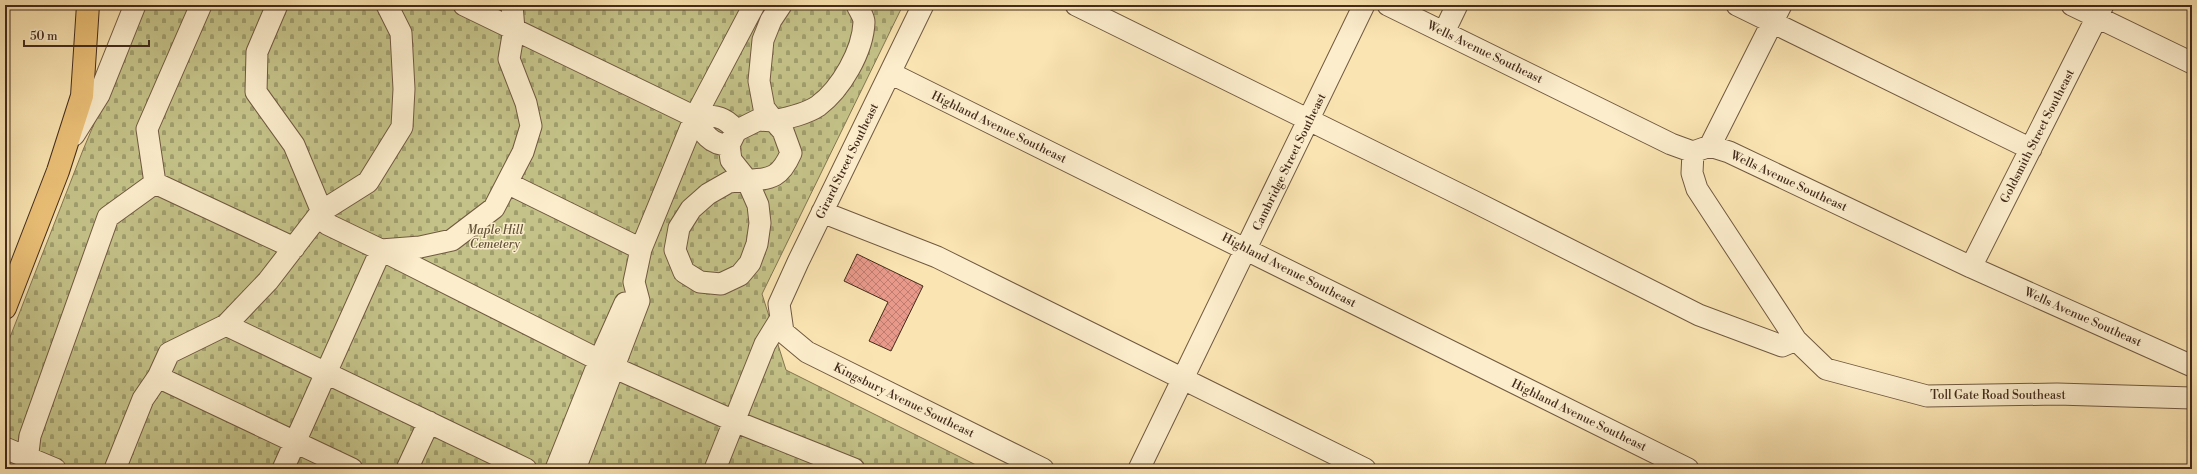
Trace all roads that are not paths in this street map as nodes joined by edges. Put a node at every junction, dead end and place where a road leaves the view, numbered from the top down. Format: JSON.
{"nodes":[{"id":1,"x":88,"y":5,"type":"edge"},
{"id":2,"x":135,"y":5,"type":"edge"},
{"id":3,"x":201,"y":5,"type":"edge"},
{"id":4,"x":277,"y":5,"type":"edge"},
{"id":5,"x":387,"y":5,"type":"edge"},
{"id":6,"x":464,"y":5,"type":"edge"},
{"id":7,"x":512,"y":5,"type":"edge"},
{"id":8,"x":754,"y":5,"type":"edge"},
{"id":9,"x":781,"y":5,"type":"edge"},
{"id":10,"x":857,"y":5,"type":"edge"},
{"id":11,"x":923,"y":5,"type":"edge"},
{"id":12,"x":1076,"y":5,"type":"edge"},
{"id":13,"x":1364,"y":5,"type":"edge"},
{"id":14,"x":1388,"y":5,"type":"edge"},
{"id":15,"x":1457,"y":5,"type":"edge"},
{"id":16,"x":1737,"y":5,"type":"edge"},
{"id":17,"x":2072,"y":5,"type":"edge"},
{"id":18,"x":2100,"y":11,"type":"edge"},
{"id":19,"x":1776,"y":14,"type":"edge"},
{"id":20,"x":514,"y":29,"type":"junction"},
{"id":21,"x":1444,"y":32,"type":"junction"},
{"id":22,"x":2192,"y":63,"type":"edge"},
{"id":23,"x":890,"y":73,"type":"junction"},
{"id":24,"x":695,"y":117,"type":"junction"},
{"id":25,"x":1309,"y":120,"type":"junction"},
{"id":26,"x":774,"y":121,"type":"junction"},
{"id":27,"x":732,"y":138,"type":"junction"},
{"id":28,"x":65,"y":149,"type":"junction"},
{"id":29,"x":1701,"y":149,"type":"junction"},
{"id":30,"x":2031,"y":149,"type":"junction"},
{"id":31,"x":747,"y":180,"type":"junction"},
{"id":32,"x":155,"y":183,"type":"junction"},
{"id":33,"x":507,"y":183,"type":"junction"},
{"id":34,"x":322,"y":211,"type":"junction"},
{"id":35,"x":822,"y":212,"type":"junction"},
{"id":36,"x":294,"y":248,"type":"junction"},
{"id":37,"x":641,"y":249,"type":"junction"},
{"id":38,"x":1246,"y":249,"type":"junction"},
{"id":39,"x":381,"y":250,"type":"junction"},
{"id":40,"x":1971,"y":267,"type":"junction"},
{"id":41,"x":5,"y":308,"type":"edge"},
{"id":42,"x":781,"y":318,"type":"junction"},
{"id":43,"x":226,"y":325,"type":"junction"},
{"id":44,"x":1796,"y":340,"type":"junction"},
{"id":45,"x":607,"y":363,"type":"junction"},
{"id":46,"x":2192,"y":366,"type":"edge"},
{"id":47,"x":325,"y":372,"type":"junction"},
{"id":48,"x":158,"y":377,"type":"junction"},
{"id":49,"x":1183,"y":380,"type":"junction"},
{"id":50,"x":2192,"y":398,"type":"edge"},
{"id":51,"x":734,"y":421,"type":"junction"},
{"id":52,"x":429,"y":422,"type":"junction"},
{"id":53,"x":294,"y":441,"type":"junction"},
{"id":54,"x":5,"y":448,"type":"edge"},
{"id":55,"x":27,"y":464,"type":"edge"},
{"id":56,"x":54,"y":469,"type":"edge"},
{"id":57,"x":115,"y":469,"type":"edge"},
{"id":58,"x":283,"y":469,"type":"edge"},
{"id":59,"x":352,"y":469,"type":"edge"},
{"id":60,"x":408,"y":469,"type":"edge"},
{"id":61,"x":526,"y":469,"type":"edge"},
{"id":62,"x":556,"y":469,"type":"edge"},
{"id":63,"x":575,"y":469,"type":"edge"},
{"id":64,"x":716,"y":469,"type":"edge"},
{"id":65,"x":854,"y":469,"type":"edge"},
{"id":66,"x":1043,"y":469,"type":"edge"},
{"id":67,"x":1139,"y":469,"type":"edge"},
{"id":68,"x":1364,"y":469,"type":"edge"},
{"id":69,"x":1688,"y":469,"type":"edge"}],
"edges":[{"from":1,"to":28,"type":"main road"},
{"from":2,"to":28,"type":"street"},
{"from":3,"to":32,"type":"street"},
{"from":4,"to":34,"type":"street"},
{"from":5,"to":34,"type":"street"},
{"from":6,"to":20,"type":"street"},
{"from":7,"to":20,"type":"street"},
{"from":8,"to":24,"type":"street"},
{"from":9,"to":26,"type":"street"},
{"from":10,"to":26,"type":"street"},
{"from":11,"to":23,"type":"street","name":"Girard Street Southeast"},
{"from":12,"to":25,"type":"street"},
{"from":13,"to":25,"type":"street","name":"Cambridge Street Southeast"},
{"from":14,"to":21,"type":"street","name":"Wells Avenue Southeast"},
{"from":15,"to":21,"type":"street"},
{"from":16,"to":19,"type":"street"},
{"from":17,"to":18,"type":"street"},
{"from":18,"to":22,"type":"street"},
{"from":18,"to":30,"type":"street","name":"Goldsmith Street Southeast"},
{"from":19,"to":29,"type":"street"},
{"from":19,"to":30,"type":"street"},
{"from":20,"to":24,"type":"street"},
{"from":20,"to":33,"type":"street"},
{"from":21,"to":29,"type":"street","name":"Wells Avenue Southeast"},
{"from":23,"to":35,"type":"street","name":"Girard Street Southeast"},
{"from":23,"to":38,"type":"street","name":"Highland Avenue Southeast"},
{"from":24,"to":27,"type":"street"},
{"from":24,"to":37,"type":"street"},
{"from":25,"to":38,"type":"street","name":"Cambridge Street Southeast"},
{"from":25,"to":44,"type":"street"},
{"from":26,"to":27,"type":"street"},
{"from":26,"to":31,"type":"street"},
{"from":27,"to":31,"type":"street"},
{"from":28,"to":41,"type":"main road"},
{"from":29,"to":40,"type":"street","name":"Wells Avenue Southeast"},
{"from":29,"to":44,"type":"street","name":"Toll Gate Road Southeast"},
{"from":30,"to":40,"type":"street","name":"Goldsmith Street Southeast"},
{"from":31,"to":31,"type":"street"},
{"from":32,"to":36,"type":"street"},
{"from":32,"to":55,"type":"street"},
{"from":33,"to":37,"type":"street"},
{"from":33,"to":39,"type":"street"},
{"from":34,"to":36,"type":"street"},
{"from":34,"to":39,"type":"street"},
{"from":35,"to":42,"type":"street","name":"Girard Street Southeast"},
{"from":35,"to":49,"type":"street"},
{"from":36,"to":43,"type":"street"},
{"from":37,"to":45,"type":"street"},
{"from":38,"to":49,"type":"street","name":"Cambridge Street Southeast"},
{"from":38,"to":69,"type":"street","name":"Highland Avenue Southeast"},
{"from":39,"to":45,"type":"street"},
{"from":39,"to":47,"type":"street"},
{"from":40,"to":46,"type":"street","name":"Wells Avenue Southeast"},
{"from":42,"to":51,"type":"street"},
{"from":42,"to":66,"type":"street","name":"Kingsbury Avenue Southeast"},
{"from":43,"to":47,"type":"street"},
{"from":43,"to":48,"type":"street"},
{"from":44,"to":50,"type":"street","name":"Toll Gate Road Southeast"},
{"from":45,"to":51,"type":"street"},
{"from":45,"to":62,"type":"street"},
{"from":45,"to":63,"type":"street"},
{"from":47,"to":52,"type":"street"},
{"from":47,"to":53,"type":"street"},
{"from":48,"to":53,"type":"street"},
{"from":48,"to":57,"type":"street"},
{"from":49,"to":67,"type":"street","name":"Cambridge Street Southeast"},
{"from":49,"to":68,"type":"street"},
{"from":51,"to":64,"type":"street"},
{"from":51,"to":65,"type":"street"},
{"from":52,"to":60,"type":"street"},
{"from":52,"to":61,"type":"street"},
{"from":53,"to":58,"type":"street"},
{"from":53,"to":59,"type":"street"},
{"from":54,"to":55,"type":"street"},
{"from":55,"to":56,"type":"street"}]}
